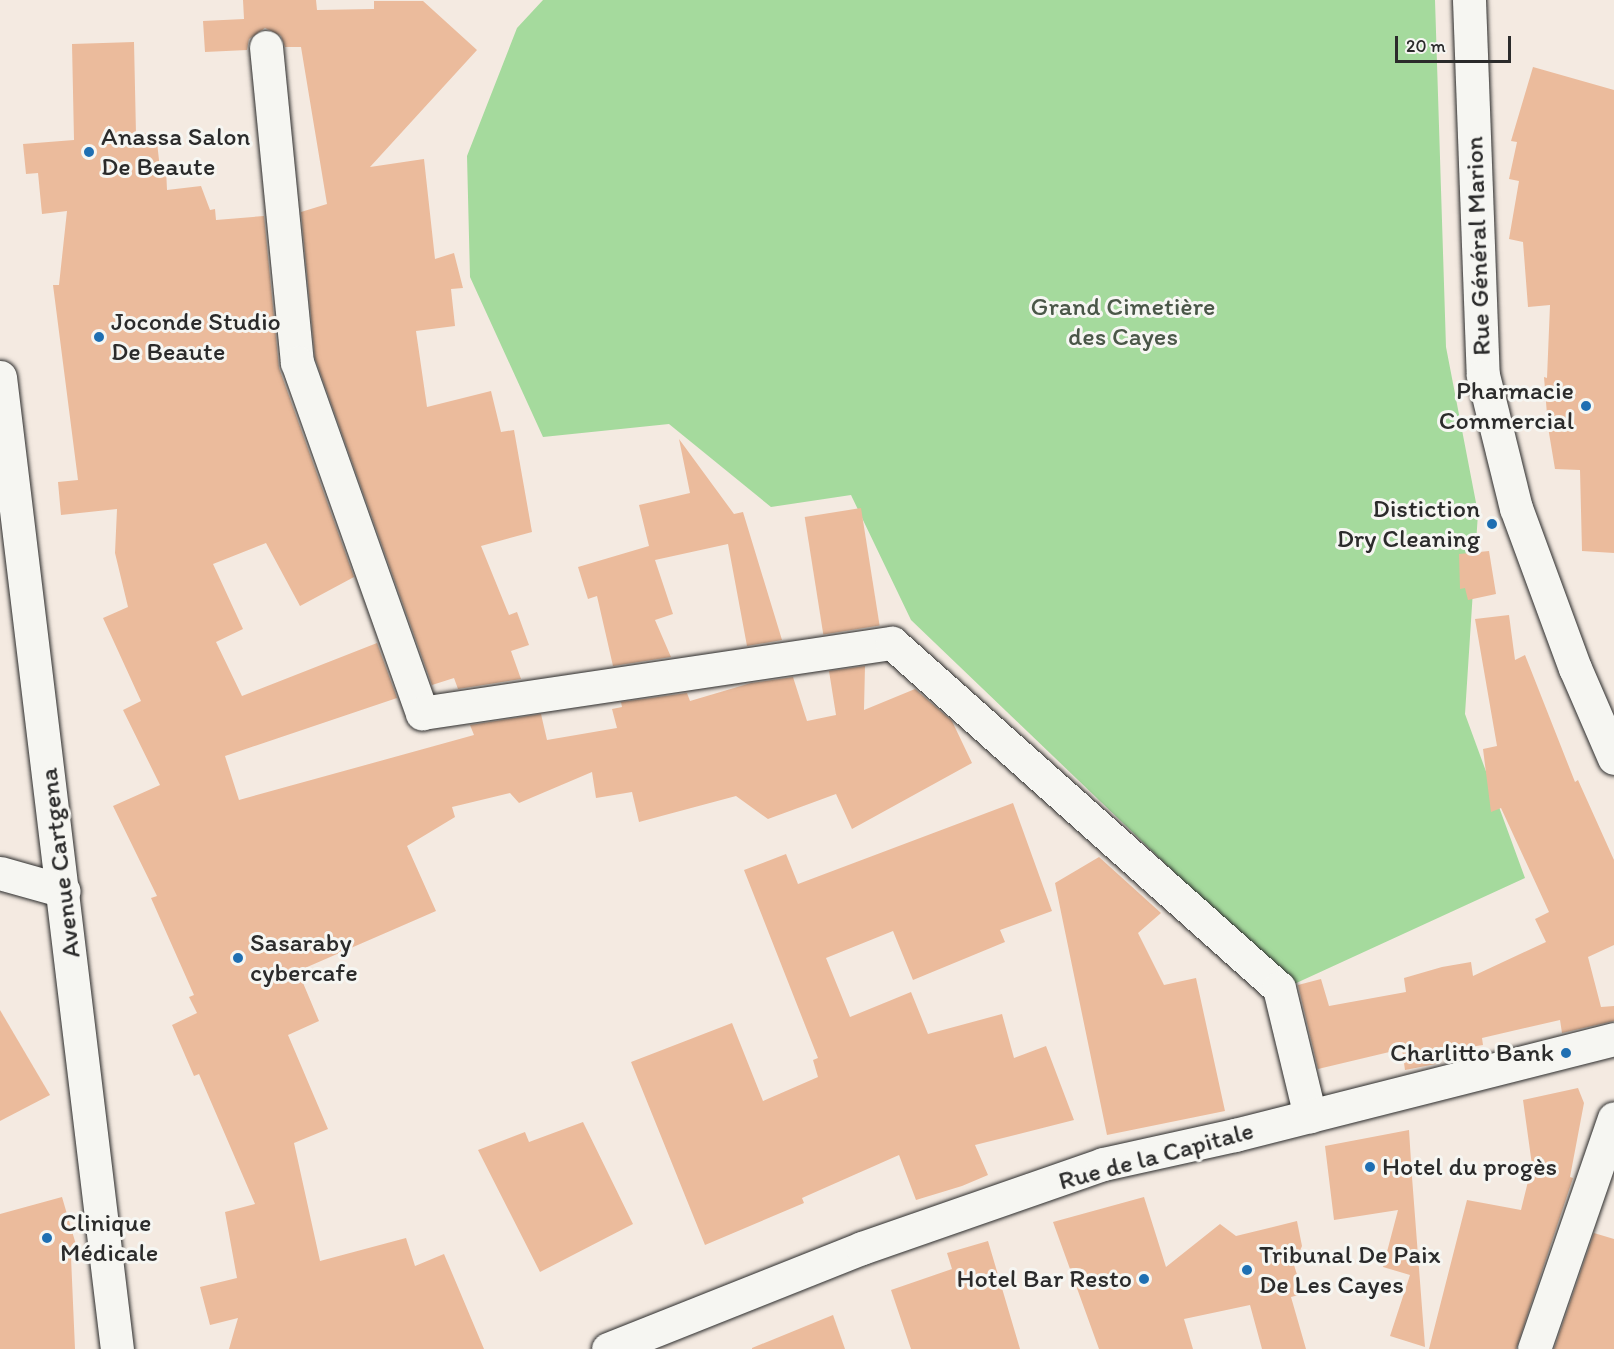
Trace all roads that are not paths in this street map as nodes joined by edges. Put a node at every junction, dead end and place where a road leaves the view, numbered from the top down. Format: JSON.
{"nodes":[{"id":1,"x":1469,"y":0,"type":"edge"},
{"id":2,"x":266,"y":47,"type":"dead end"},
{"id":3,"x":0,"y":377,"type":"edge"},
{"id":4,"x":1614,"y":758,"type":"edge"},
{"id":5,"x":0,"y":873,"type":"edge"},
{"id":6,"x":64,"y":891,"type":"junction"},
{"id":7,"x":1614,"y":1039,"type":"edge"},
{"id":8,"x":1310,"y":1116,"type":"junction"},
{"id":9,"x":1614,"y":1118,"type":"edge"},
{"id":10,"x":647,"y":1342,"type":"edge"},
{"id":11,"x":117,"y":1349,"type":"edge"},
{"id":12,"x":609,"y":1349,"type":"edge"},
{"id":13,"x":1534,"y":1349,"type":"edge"}],
"edges":[{"from":1,"to":4,"type":"street","name":"Rue Général Marion"},
{"from":2,"to":8,"type":"street"},
{"from":3,"to":6,"type":"street","name":"Avenue Cartgena"},
{"from":5,"to":6,"type":"street"},
{"from":6,"to":11,"type":"street","name":"Avenue Cartgena"},
{"from":7,"to":8,"type":"street","name":"Rue de la Capitale"},
{"from":8,"to":10,"type":"street","name":"Rue de la Capitale"},
{"from":9,"to":13,"type":"street"},
{"from":10,"to":12,"type":"street","name":"Rue de la Capitale"}]}
